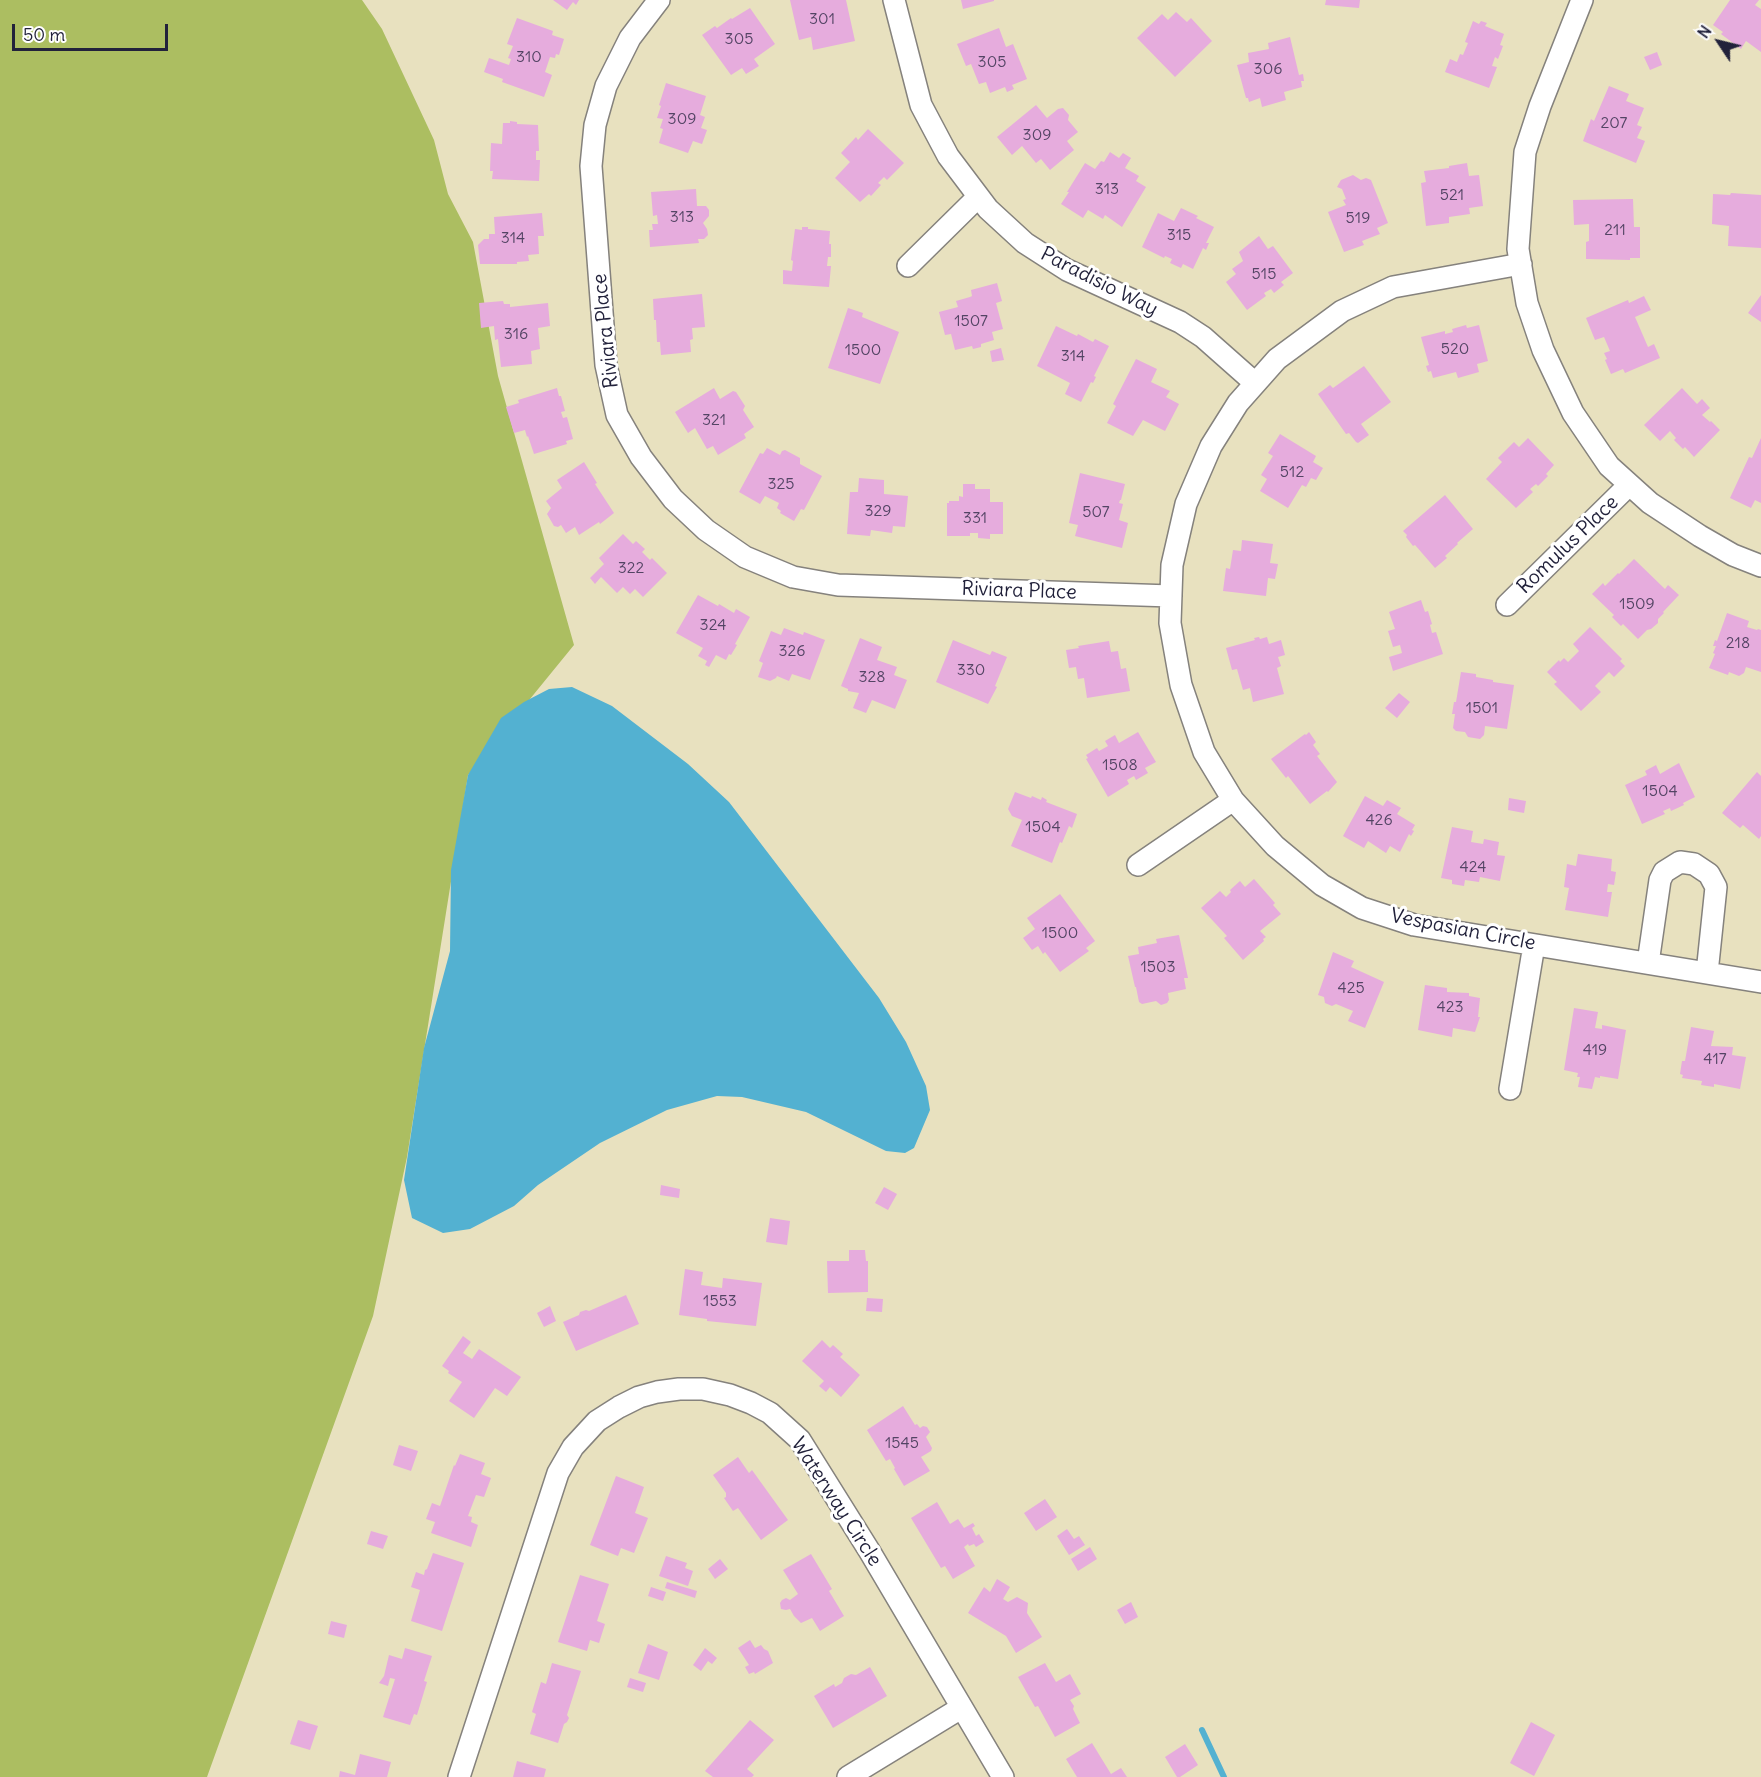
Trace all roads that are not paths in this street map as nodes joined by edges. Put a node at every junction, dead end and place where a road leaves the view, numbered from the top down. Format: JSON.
{"nodes":[{"id":1,"x":659,"y":0,"type":"edge"},
{"id":2,"x":894,"y":0,"type":"edge"},
{"id":3,"x":1582,"y":0,"type":"edge"},
{"id":4,"x":978,"y":197,"type":"junction"},
{"id":5,"x":1521,"y":264,"type":"junction"},
{"id":6,"x":908,"y":266,"type":"dead end"},
{"id":7,"x":1255,"y":382,"type":"junction"},
{"id":8,"x":1629,"y":485,"type":"junction"},
{"id":9,"x":1761,"y":566,"type":"edge"},
{"id":10,"x":1171,"y":596,"type":"junction"},
{"id":11,"x":1507,"y":604,"type":"dead end"},
{"id":12,"x":1233,"y":800,"type":"junction"},
{"id":13,"x":1138,"y":865,"type":"dead end"},
{"id":14,"x":1534,"y":945,"type":"junction"},
{"id":15,"x":1648,"y":963,"type":"junction"},
{"id":16,"x":1707,"y":973,"type":"junction"},
{"id":17,"x":1761,"y":982,"type":"edge"},
{"id":18,"x":1510,"y":1089,"type":"dead end"},
{"id":19,"x":961,"y":1708,"type":"junction"},
{"id":20,"x":459,"y":1777,"type":"edge"},
{"id":21,"x":848,"y":1777,"type":"edge"},
{"id":22,"x":1003,"y":1777,"type":"edge"}],
"edges":[{"from":1,"to":10,"type":"street","name":"Riviara Place"},
{"from":2,"to":4,"type":"street","name":"Paradisio Way"},
{"from":3,"to":5,"type":"street"},
{"from":4,"to":6,"type":"street"},
{"from":4,"to":7,"type":"street","name":"Paradisio Way"},
{"from":5,"to":7,"type":"street","name":"Vespasian Circle"},
{"from":5,"to":8,"type":"street"},
{"from":7,"to":10,"type":"street","name":"Vespasian Circle"},
{"from":8,"to":9,"type":"street"},
{"from":8,"to":11,"type":"street","name":"Romulus Place"},
{"from":10,"to":12,"type":"street","name":"Vespasian Circle"},
{"from":12,"to":13,"type":"street"},
{"from":12,"to":14,"type":"street","name":"Vespasian Circle"},
{"from":14,"to":15,"type":"street","name":"Vespasian Circle"},
{"from":14,"to":18,"type":"street"},
{"from":15,"to":16,"type":"street","name":"Vespasian Circle"},
{"from":15,"to":16,"type":"street"},
{"from":16,"to":17,"type":"street","name":"Vespasian Circle"},
{"from":19,"to":20,"type":"street","name":"Waterway Circle"},
{"from":19,"to":21,"type":"street"},
{"from":19,"to":22,"type":"street","name":"Waterway Circle"}]}
